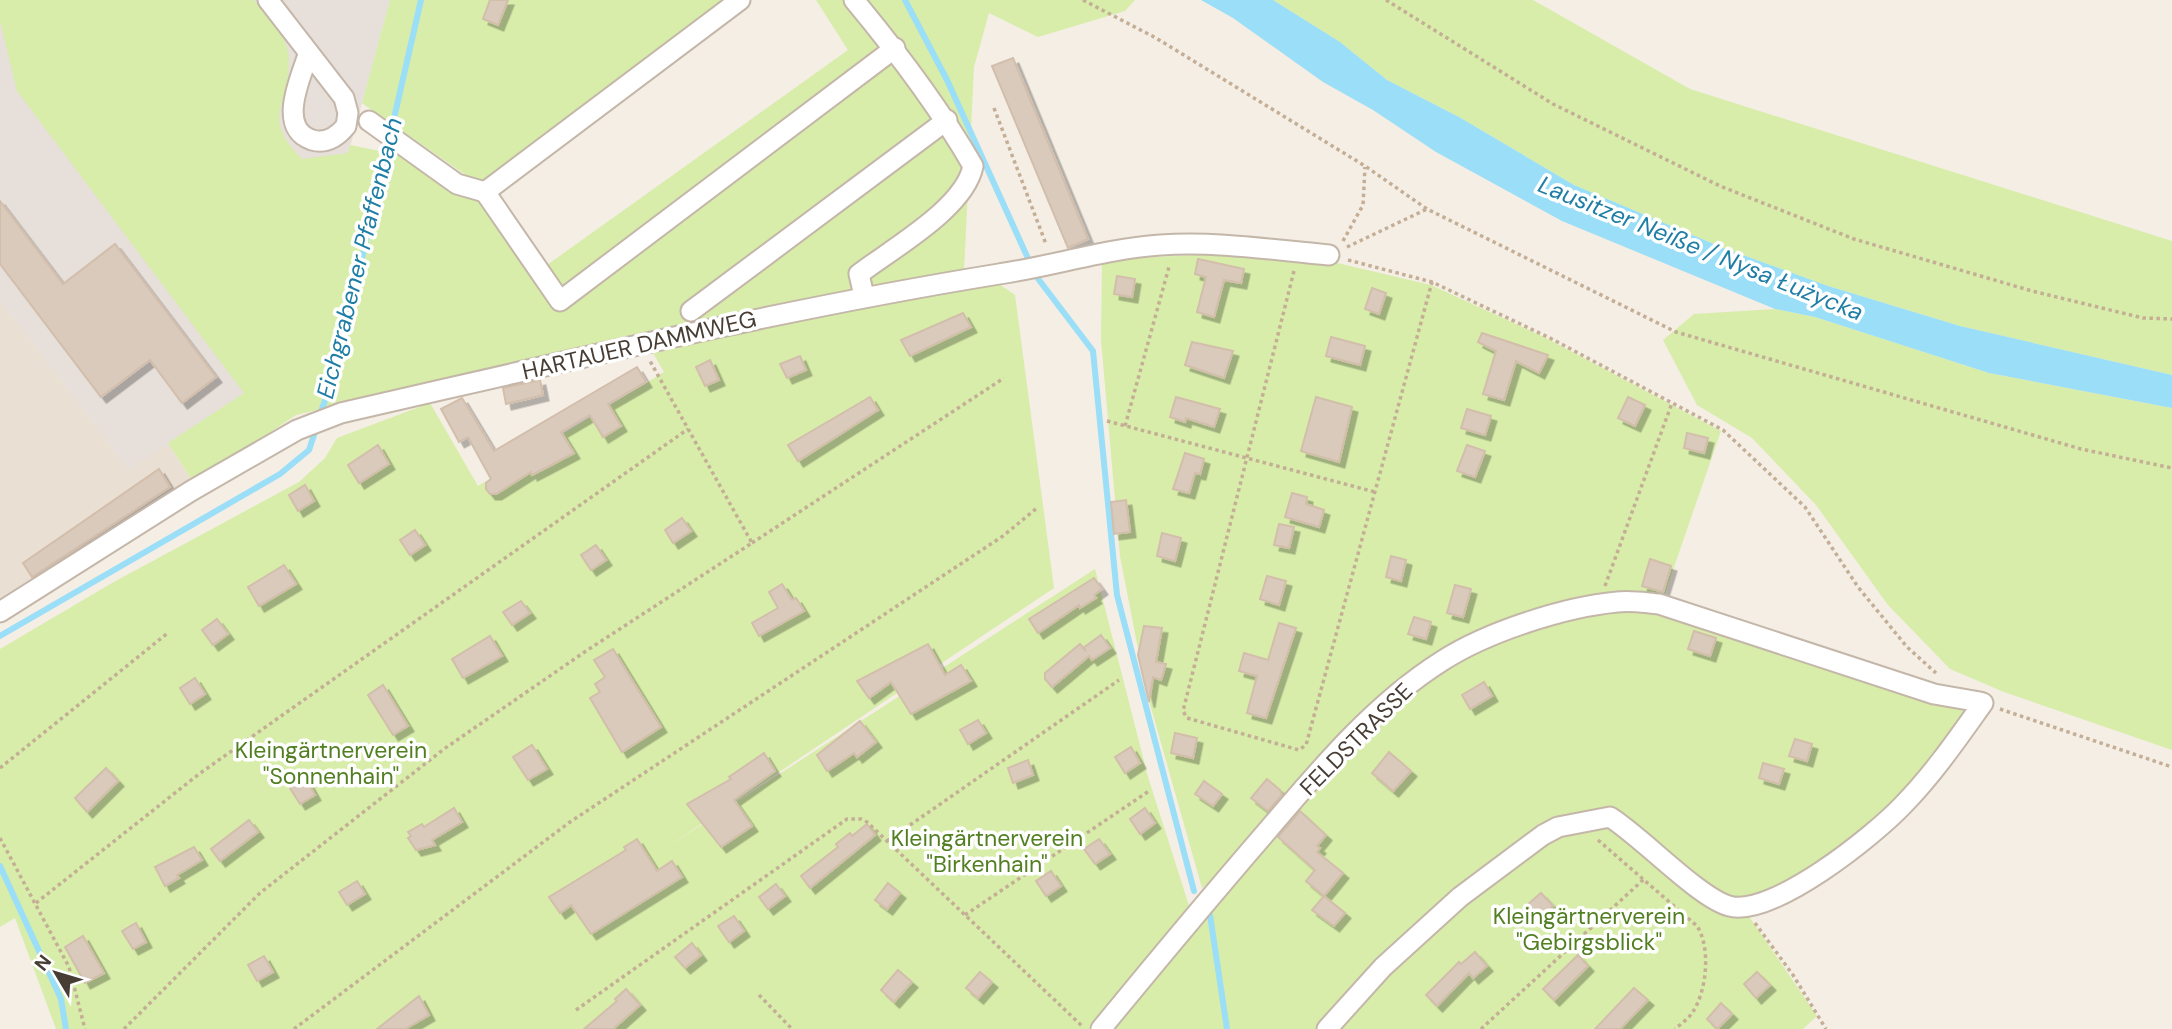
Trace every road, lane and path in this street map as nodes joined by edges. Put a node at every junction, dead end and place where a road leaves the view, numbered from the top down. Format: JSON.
{"nodes":[{"id":1,"x":268,"y":0,"type":"edge"},
{"id":2,"x":740,"y":0,"type":"edge"},
{"id":3,"x":854,"y":0,"type":"edge"},
{"id":4,"x":1083,"y":0,"type":"edge"},
{"id":5,"x":1386,"y":0,"type":"edge"},
{"id":6,"x":895,"y":48,"type":"junction"},
{"id":7,"x":308,"y":55,"type":"dead end"},
{"id":8,"x":994,"y":108,"type":"dead end"},
{"id":9,"x":947,"y":120,"type":"junction"},
{"id":10,"x":369,"y":121,"type":"dead end"},
{"id":11,"x":1365,"y":166,"type":"junction"},
{"id":12,"x":485,"y":192,"type":"junction"},
{"id":13,"x":1427,"y":209,"type":"junction"},
{"id":14,"x":1299,"y":252,"type":"junction"},
{"id":15,"x":1329,"y":255,"type":"junction"},
{"id":16,"x":1039,"y":266,"type":"junction"},
{"id":17,"x":1169,"y":267,"type":"dead end"},
{"id":18,"x":1432,"y":282,"type":"junction"},
{"id":19,"x":864,"y":296,"type":"junction"},
{"id":20,"x":691,"y":311,"type":"dead end"},
{"id":21,"x":2172,"y":319,"type":"edge"},
{"id":22,"x":642,"y":344,"type":"junction"},
{"id":23,"x":1004,"y":378,"type":"dead end"},
{"id":24,"x":1672,"y":403,"type":"junction"},
{"id":25,"x":1107,"y":421,"type":"dead end"},
{"id":26,"x":1125,"y":426,"type":"junction"},
{"id":27,"x":688,"y":429,"type":"junction"},
{"id":28,"x":1247,"y":458,"type":"junction"},
{"id":29,"x":2172,"y":468,"type":"edge"},
{"id":30,"x":1375,"y":492,"type":"junction"},
{"id":31,"x":1037,"y":508,"type":"dead end"},
{"id":32,"x":752,"y":543,"type":"junction"},
{"id":33,"x":1598,"y":604,"type":"junction"},
{"id":34,"x":0,"y":612,"type":"edge"},
{"id":35,"x":169,"y":632,"type":"dead end"},
{"id":36,"x":1939,"y":676,"type":"dead end"},
{"id":37,"x":1119,"y":680,"type":"dead end"},
{"id":38,"x":1981,"y":703,"type":"junction"},
{"id":39,"x":2172,"y":767,"type":"edge"},
{"id":40,"x":0,"y":768,"type":"edge"},
{"id":41,"x":1149,"y":791,"type":"dead end"},
{"id":42,"x":1578,"y":822,"type":"junction"},
{"id":43,"x":0,"y":838,"type":"edge"},
{"id":44,"x":887,"y":841,"type":"junction"},
{"id":45,"x":1644,"y":879,"type":"junction"},
{"id":46,"x":36,"y":903,"type":"junction"},
{"id":47,"x":1745,"y":908,"type":"junction"},
{"id":48,"x":965,"y":915,"type":"junction"},
{"id":49,"x":759,"y":995,"type":"dead end"},
{"id":50,"x":576,"y":1010,"type":"dead end"},
{"id":51,"x":85,"y":1029,"type":"edge"},
{"id":52,"x":124,"y":1029,"type":"edge"},
{"id":53,"x":294,"y":1029,"type":"edge"},
{"id":54,"x":792,"y":1029,"type":"edge"},
{"id":55,"x":1086,"y":1029,"type":"edge"},
{"id":56,"x":1101,"y":1029,"type":"edge"},
{"id":57,"x":1327,"y":1029,"type":"edge"},
{"id":58,"x":1481,"y":1029,"type":"edge"},
{"id":59,"x":1675,"y":1029,"type":"edge"},
{"id":60,"x":1826,"y":1029,"type":"edge"}],
"edges":[{"from":1,"to":7,"type":"street"},
{"from":2,"to":12,"type":"street"},
{"from":3,"to":6,"type":"street"},
{"from":4,"to":11,"type":"path"},
{"from":5,"to":21,"type":"path"},
{"from":6,"to":9,"type":"street"},
{"from":6,"to":12,"type":"street"},
{"from":8,"to":16,"type":"path"},
{"from":9,"to":19,"type":"street"},
{"from":9,"to":20,"type":"street"},
{"from":10,"to":12,"type":"street"},
{"from":11,"to":13,"type":"path"},
{"from":11,"to":15,"type":"path"},
{"from":13,"to":15,"type":"path"},
{"from":13,"to":29,"type":"path"},
{"from":14,"to":15,"type":"street","name":"HARTAUER DAMMWEG"},
{"from":14,"to":16,"type":"street","name":"HARTAUER DAMMWEG"},
{"from":14,"to":28,"type":"path"},
{"from":15,"to":18,"type":"path"},
{"from":16,"to":19,"type":"street","name":"HARTAUER DAMMWEG"},
{"from":17,"to":26,"type":"path"},
{"from":18,"to":24,"type":"path"},
{"from":18,"to":30,"type":"path"},
{"from":19,"to":22,"type":"street","name":"HARTAUER DAMMWEG"},
{"from":22,"to":27,"type":"path"},
{"from":22,"to":34,"type":"street","name":"HARTAUER DAMMWEG"},
{"from":23,"to":32,"type":"path"},
{"from":24,"to":33,"type":"path"},
{"from":24,"to":36,"type":"path"},
{"from":25,"to":26,"type":"path"},
{"from":26,"to":28,"type":"path"},
{"from":27,"to":32,"type":"path"},
{"from":27,"to":46,"type":"path"},
{"from":28,"to":30,"type":"path"},
{"from":28,"to":30,"type":"path"},
{"from":31,"to":53,"type":"path"},
{"from":32,"to":52,"type":"path"},
{"from":33,"to":38,"type":"street","name":"FELDSTRASSE"},
{"from":33,"to":56,"type":"street","name":"FELDSTRASSE"},
{"from":35,"to":40,"type":"path"},
{"from":37,"to":44,"type":"path"},
{"from":38,"to":39,"type":"path"},
{"from":38,"to":47,"type":"street"},
{"from":41,"to":48,"type":"path"},
{"from":42,"to":45,"type":"path"},
{"from":42,"to":47,"type":"street"},
{"from":42,"to":57,"type":"street"},
{"from":43,"to":46,"type":"path"},
{"from":44,"to":48,"type":"path"},
{"from":44,"to":50,"type":"path"},
{"from":45,"to":58,"type":"path"},
{"from":45,"to":59,"type":"path"},
{"from":46,"to":51,"type":"path"},
{"from":47,"to":60,"type":"path"},
{"from":48,"to":55,"type":"path"},
{"from":49,"to":54,"type":"path"}]}
